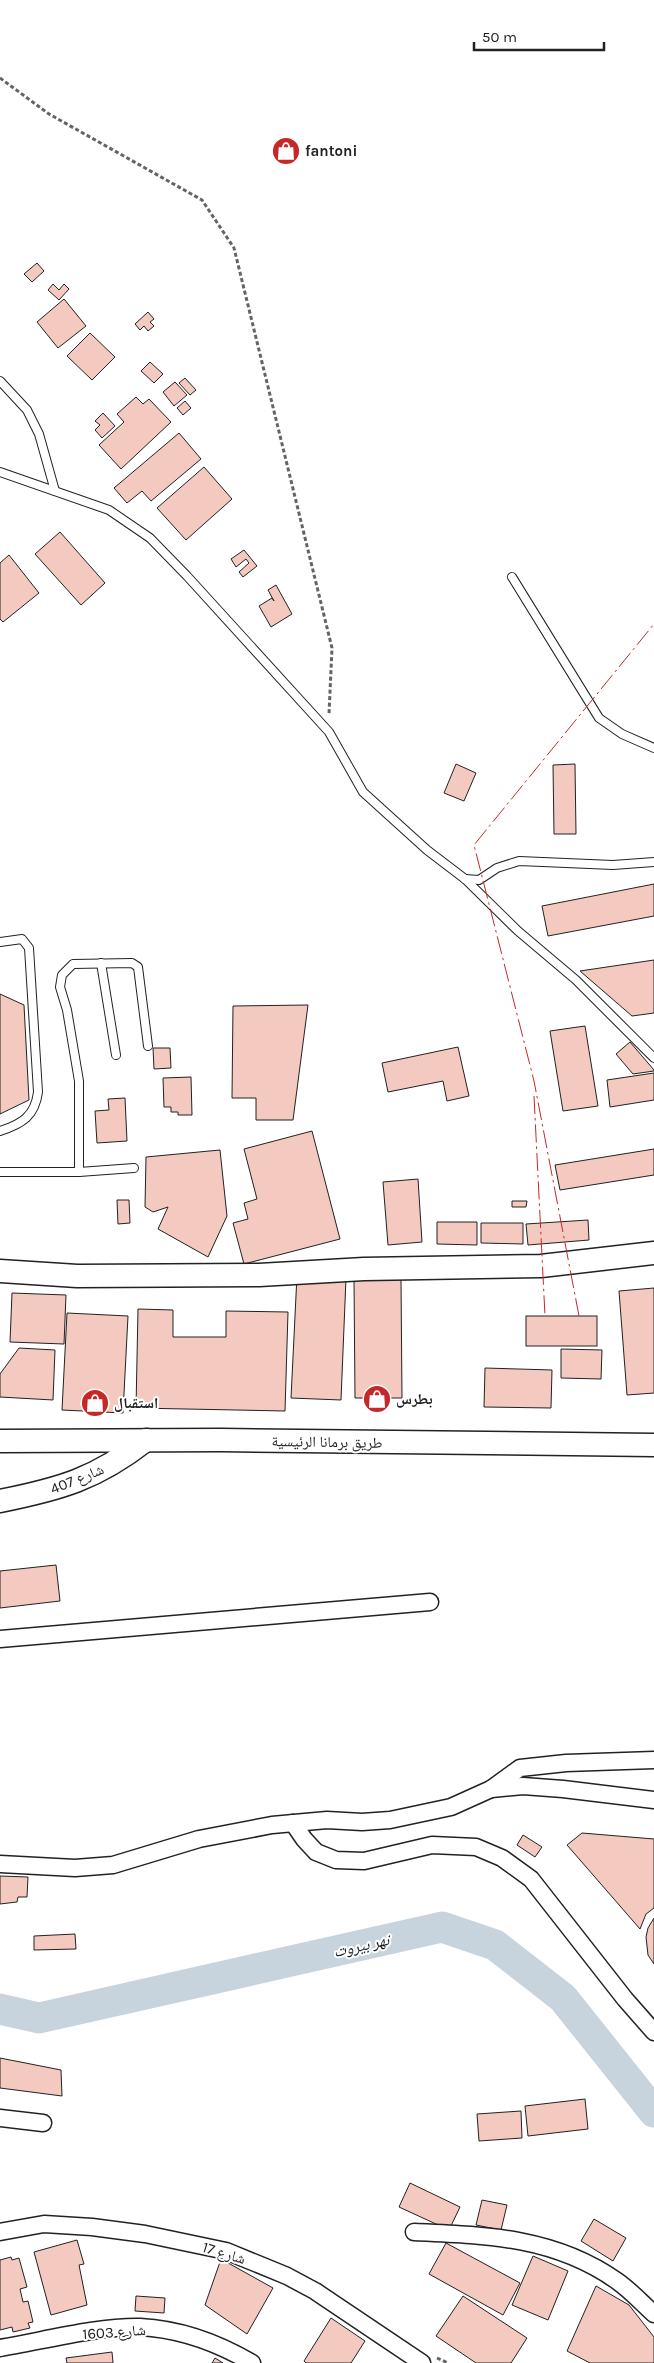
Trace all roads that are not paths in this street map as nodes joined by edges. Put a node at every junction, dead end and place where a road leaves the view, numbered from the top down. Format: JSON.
{"nodes":[{"id":1,"x":0,"y":381,"type":"edge"},
{"id":2,"x":0,"y":472,"type":"edge"},
{"id":3,"x":55,"y":491,"type":"junction"},
{"id":4,"x":512,"y":577,"type":"dead end"},
{"id":5,"x":654,"y":748,"type":"edge"},
{"id":6,"x":654,"y":862,"type":"edge"},
{"id":7,"x":465,"y":879,"type":"junction"},
{"id":8,"x":0,"y":942,"type":"edge"},
{"id":9,"x":101,"y":963,"type":"junction"},
{"id":10,"x":148,"y":1046,"type":"dead end"},
{"id":11,"x":116,"y":1055,"type":"dead end"},
{"id":12,"x":654,"y":1058,"type":"edge"},
{"id":13,"x":0,"y":1132,"type":"edge"},
{"id":14,"x":134,"y":1168,"type":"dead end"},
{"id":15,"x":0,"y":1172,"type":"edge"},
{"id":16,"x":79,"y":1172,"type":"junction"},
{"id":17,"x":654,"y":1253,"type":"edge"},
{"id":18,"x":0,"y":1271,"type":"edge"},
{"id":19,"x":146,"y":1440,"type":"junction"},
{"id":20,"x":0,"y":1441,"type":"edge"},
{"id":21,"x":654,"y":1445,"type":"edge"},
{"id":22,"x":0,"y":1501,"type":"edge"},
{"id":23,"x":430,"y":1602,"type":"dead end"},
{"id":24,"x":0,"y":1640,"type":"edge"},
{"id":25,"x":654,"y":1760,"type":"edge"},
{"id":26,"x":490,"y":1789,"type":"junction"},
{"id":27,"x":654,"y":1800,"type":"edge"},
{"id":28,"x":293,"y":1823,"type":"junction"},
{"id":29,"x":0,"y":1864,"type":"edge"},
{"id":30,"x":654,"y":2032,"type":"edge"},
{"id":31,"x":0,"y":2118,"type":"edge"},
{"id":32,"x":43,"y":2123,"type":"dead end"},
{"id":33,"x":0,"y":2232,"type":"edge"},
{"id":34,"x":414,"y":2232,"type":"dead end"},
{"id":35,"x":654,"y":2314,"type":"edge"},
{"id":36,"x":0,"y":2348,"type":"edge"},
{"id":37,"x":252,"y":2363,"type":"edge"},
{"id":38,"x":422,"y":2363,"type":"edge"}],
"edges":[{"from":1,"to":3,"type":"lane"},
{"from":2,"to":3,"type":"lane"},
{"from":3,"to":7,"type":"lane"},
{"from":4,"to":5,"type":"lane"},
{"from":6,"to":7,"type":"lane"},
{"from":7,"to":12,"type":"lane"},
{"from":8,"to":13,"type":"lane"},
{"from":9,"to":10,"type":"lane"},
{"from":9,"to":11,"type":"lane"},
{"from":9,"to":16,"type":"lane"},
{"from":14,"to":16,"type":"lane"},
{"from":15,"to":16,"type":"lane"},
{"from":17,"to":18,"type":"street"},
{"from":19,"to":20,"type":"street","name":"طريق برمانا الرئيسية"},
{"from":19,"to":21,"type":"street","name":"طريق برمانا الرئيسية"},
{"from":19,"to":22,"type":"street","name":"شارع 407"},
{"from":23,"to":24,"type":"street"},
{"from":25,"to":26,"type":"street"},
{"from":26,"to":27,"type":"street"},
{"from":26,"to":28,"type":"street"},
{"from":28,"to":29,"type":"street"},
{"from":28,"to":30,"type":"street"},
{"from":31,"to":32,"type":"street"},
{"from":33,"to":38,"type":"street","name":"شارع 17"},
{"from":34,"to":35,"type":"street"},
{"from":36,"to":37,"type":"street","name":"شارع 1603"}]}
